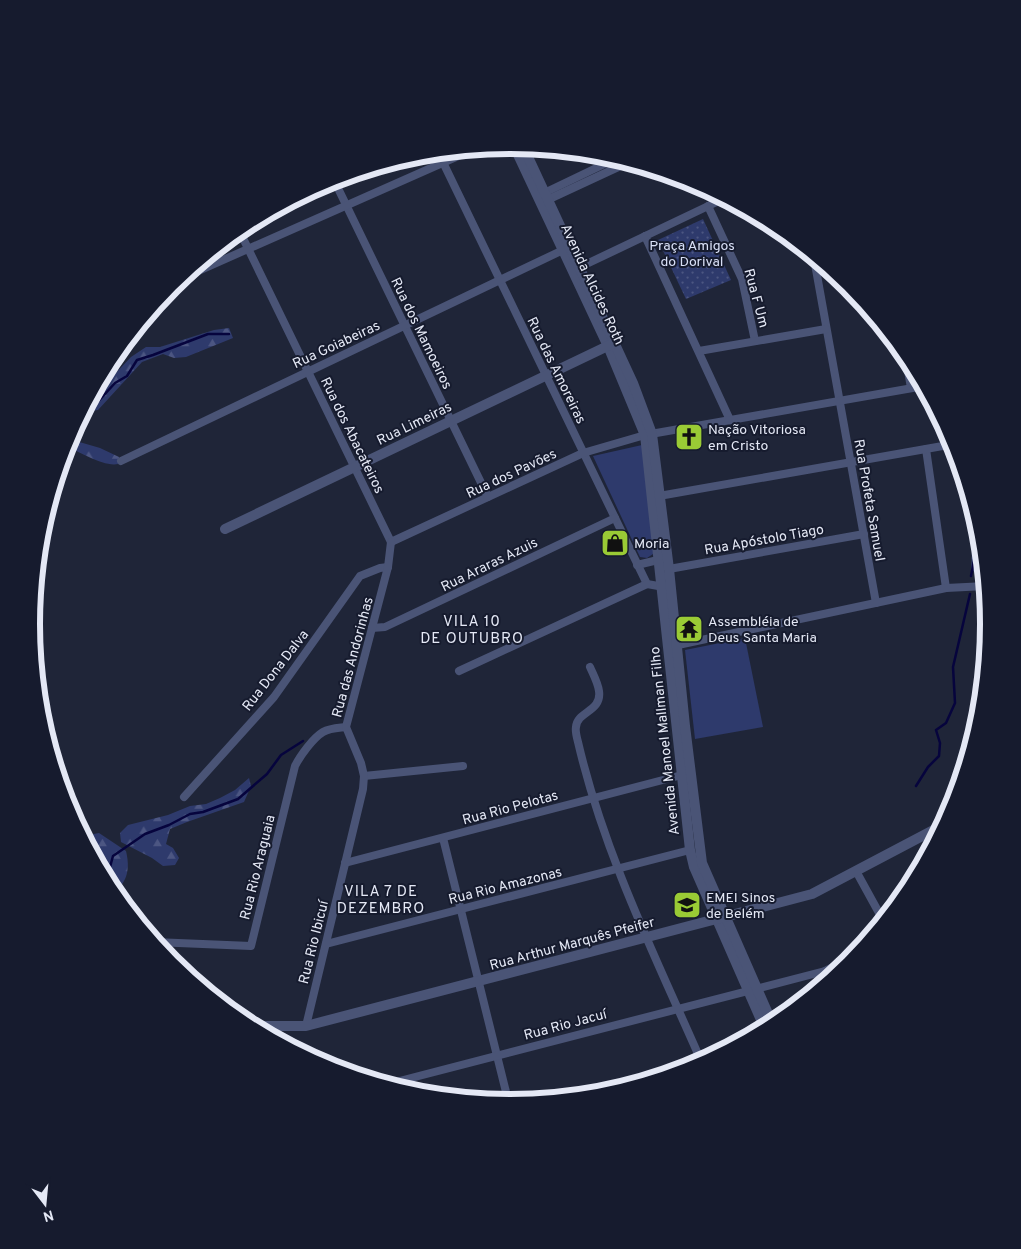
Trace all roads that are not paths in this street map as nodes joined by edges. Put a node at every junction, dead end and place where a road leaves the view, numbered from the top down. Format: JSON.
{"nodes":[{"id":1,"x":518,"y":154,"type":"edge"},
{"id":2,"x":525,"y":154,"type":"edge"},
{"id":3,"x":455,"y":157,"type":"edge"},
{"id":4,"x":441,"y":159,"type":"edge"},
{"id":5,"x":443,"y":163,"type":"junction"},
{"id":6,"x":606,"y":164,"type":"edge"},
{"id":7,"x":618,"y":167,"type":"edge"},
{"id":8,"x":337,"y":187,"type":"edge"},
{"id":9,"x":542,"y":198,"type":"junction"},
{"id":10,"x":717,"y":202,"type":"edge"},
{"id":11,"x":346,"y":205,"type":"junction"},
{"id":12,"x":708,"y":206,"type":"junction"},
{"id":13,"x":645,"y":236,"type":"junction"},
{"id":14,"x":243,"y":238,"type":"edge"},
{"id":15,"x":248,"y":248,"type":"junction"},
{"id":16,"x":562,"y":250,"type":"junction"},
{"id":17,"x":203,"y":269,"type":"edge"},
{"id":18,"x":576,"y":269,"type":"junction"},
{"id":19,"x":819,"y":269,"type":"edge"},
{"id":20,"x":500,"y":280,"type":"junction"},
{"id":21,"x":405,"y":326,"type":"junction"},
{"id":22,"x":826,"y":329,"type":"junction"},
{"id":23,"x":755,"y":341,"type":"junction"},
{"id":24,"x":611,"y":345,"type":"junction"},
{"id":25,"x":699,"y":351,"type":"junction"},
{"id":26,"x":308,"y":372,"type":"junction"},
{"id":27,"x":908,"y":373,"type":"edge"},
{"id":28,"x":546,"y":376,"type":"junction"},
{"id":29,"x":917,"y":387,"type":"edge"},
{"id":30,"x":911,"y":388,"type":"junction"},
{"id":31,"x":840,"y":401,"type":"junction"},
{"id":32,"x":730,"y":420,"type":"junction"},
{"id":33,"x":451,"y":421,"type":"junction"},
{"id":34,"x":649,"y":435,"type":"junction"},
{"id":35,"x":946,"y":446,"type":"edge"},
{"id":36,"x":926,"y":449,"type":"junction"},
{"id":37,"x":583,"y":453,"type":"junction"},
{"id":38,"x":121,"y":461,"type":"dead end"},
{"id":39,"x":851,"y":462,"type":"junction"},
{"id":40,"x":355,"y":467,"type":"junction"},
{"id":41,"x":659,"y":496,"type":"junction"},
{"id":42,"x":488,"y":497,"type":"junction"},
{"id":43,"x":615,"y":518,"type":"junction"},
{"id":44,"x":225,"y":529,"type":"dead end"},
{"id":45,"x":864,"y":534,"type":"junction"},
{"id":46,"x":391,"y":542,"type":"junction"},
{"id":47,"x":658,"y":560,"type":"junction"},
{"id":48,"x":638,"y":565,"type":"junction"},
{"id":49,"x":388,"y":567,"type":"junction"},
{"id":50,"x":670,"y":569,"type":"junction"},
{"id":51,"x":647,"y":584,"type":"junction"},
{"id":52,"x":979,"y":586,"type":"edge"},
{"id":53,"x":666,"y":587,"type":"junction"},
{"id":54,"x":946,"y":588,"type":"junction"},
{"id":55,"x":876,"y":603,"type":"junction"},
{"id":56,"x":372,"y":628,"type":"junction"},
{"id":57,"x":678,"y":645,"type":"junction"},
{"id":58,"x":590,"y":667,"type":"dead end"},
{"id":59,"x":459,"y":671,"type":"dead end"},
{"id":60,"x":346,"y":727,"type":"junction"},
{"id":61,"x":463,"y":766,"type":"dead end"},
{"id":62,"x":682,"y":775,"type":"junction"},
{"id":63,"x":364,"y":776,"type":"junction"},
{"id":64,"x":184,"y":797,"type":"dead end"},
{"id":65,"x":593,"y":798,"type":"junction"},
{"id":66,"x":933,"y":830,"type":"edge"},
{"id":67,"x":443,"y":838,"type":"junction"},
{"id":68,"x":690,"y":850,"type":"junction"},
{"id":69,"x":345,"y":863,"type":"junction"},
{"id":70,"x":617,"y":869,"type":"junction"},
{"id":71,"x":856,"y":871,"type":"junction"},
{"id":72,"x":461,"y":909,"type":"junction"},
{"id":73,"x":880,"y":915,"type":"edge"},
{"id":74,"x":721,"y":918,"type":"junction"},
{"id":75,"x":647,"y":937,"type":"junction"},
{"id":76,"x":164,"y":942,"type":"edge"},
{"id":77,"x":326,"y":944,"type":"junction"},
{"id":78,"x":834,"y":966,"type":"edge"},
{"id":79,"x":825,"y":970,"type":"junction"},
{"id":80,"x":827,"y":973,"type":"edge"},
{"id":81,"x":480,"y":981,"type":"junction"},
{"id":82,"x":752,"y":989,"type":"junction"},
{"id":83,"x":678,"y":1008,"type":"junction"},
{"id":84,"x":769,"y":1018,"type":"edge"},
{"id":85,"x":763,"y":1022,"type":"edge"},
{"id":86,"x":265,"y":1026,"type":"edge"},
{"id":87,"x":306,"y":1026,"type":"junction"},
{"id":88,"x":498,"y":1054,"type":"junction"},
{"id":89,"x":699,"y":1055,"type":"edge"},
{"id":90,"x":398,"y":1081,"type":"edge"},
{"id":91,"x":507,"y":1095,"type":"edge"}],
"edges":[{"from":1,"to":9,"type":"street","name":"Avenida Alcides Roth"},
{"from":2,"to":9,"type":"street","name":"Avenida Alcides Roth"},
{"from":3,"to":5,"type":"street"},
{"from":4,"to":5,"type":"street","name":"Rua das Amoreiras"},
{"from":5,"to":11,"type":"street"},
{"from":5,"to":20,"type":"street","name":"Rua das Amoreiras"},
{"from":6,"to":9,"type":"street"},
{"from":7,"to":9,"type":"street"},
{"from":8,"to":11,"type":"street","name":"Rua dos Mamoeiros"},
{"from":9,"to":16,"type":"street","name":"Avenida Alcides Roth"},
{"from":9,"to":18,"type":"street","name":"Avenida Alcides Roth"},
{"from":10,"to":12,"type":"street"},
{"from":11,"to":15,"type":"street"},
{"from":11,"to":21,"type":"street","name":"Rua dos Mamoeiros"},
{"from":12,"to":13,"type":"street"},
{"from":12,"to":23,"type":"street","name":"Rua F Um"},
{"from":13,"to":18,"type":"street"},
{"from":13,"to":25,"type":"street"},
{"from":14,"to":15,"type":"street","name":"Rua dos Abacateiros"},
{"from":15,"to":17,"type":"street"},
{"from":15,"to":26,"type":"street","name":"Rua dos Abacateiros"},
{"from":16,"to":18,"type":"street","name":"Avenida Alcides Roth"},
{"from":16,"to":20,"type":"street","name":"Rua Goiabeiras"},
{"from":18,"to":24,"type":"street","name":"Avenida Alcides Roth"},
{"from":19,"to":22,"type":"street","name":"Rua Profeta Samuel"},
{"from":20,"to":21,"type":"street","name":"Rua Goiabeiras"},
{"from":20,"to":28,"type":"street","name":"Rua das Amoreiras"},
{"from":21,"to":26,"type":"street","name":"Rua Goiabeiras"},
{"from":21,"to":33,"type":"street","name":"Rua dos Mamoeiros"},
{"from":22,"to":23,"type":"street"},
{"from":22,"to":31,"type":"street","name":"Rua Profeta Samuel"},
{"from":23,"to":25,"type":"street"},
{"from":24,"to":28,"type":"street","name":"Rua Limeiras"},
{"from":24,"to":34,"type":"street","name":"Avenida Alcides Roth"},
{"from":25,"to":32,"type":"street"},
{"from":26,"to":38,"type":"street","name":"Rua Goiabeiras"},
{"from":26,"to":40,"type":"street","name":"Rua dos Abacateiros"},
{"from":27,"to":30,"type":"street"},
{"from":28,"to":33,"type":"street","name":"Rua Limeiras"},
{"from":28,"to":37,"type":"street","name":"Rua das Amoreiras"},
{"from":29,"to":30,"type":"street","name":"Rua dos Pavões"},
{"from":30,"to":31,"type":"street","name":"Rua dos Pavões"},
{"from":31,"to":32,"type":"street","name":"Rua dos Pavões"},
{"from":31,"to":39,"type":"street","name":"Rua Profeta Samuel"},
{"from":32,"to":34,"type":"street","name":"Rua dos Pavões"},
{"from":33,"to":40,"type":"street","name":"Rua Limeiras"},
{"from":33,"to":42,"type":"street","name":"Rua dos Mamoeiros"},
{"from":34,"to":37,"type":"street","name":"Rua dos Pavões"},
{"from":34,"to":41,"type":"street","name":"Avenida Manoel Mallman Filho"},
{"from":34,"to":47,"type":"street","name":"Avenida Manoel Mallman Filho"},
{"from":35,"to":36,"type":"street"},
{"from":36,"to":39,"type":"street"},
{"from":36,"to":54,"type":"street"},
{"from":37,"to":42,"type":"street","name":"Rua dos Pavões"},
{"from":37,"to":43,"type":"street","name":"Rua das Amoreiras"},
{"from":39,"to":41,"type":"street"},
{"from":39,"to":45,"type":"street","name":"Rua Profeta Samuel"},
{"from":40,"to":44,"type":"street","name":"Rua Limeiras"},
{"from":40,"to":46,"type":"street","name":"Rua dos Abacateiros"},
{"from":41,"to":50,"type":"street","name":"Avenida Manoel Mallman Filho"},
{"from":42,"to":46,"type":"street","name":"Rua dos Pavões"},
{"from":43,"to":48,"type":"street","name":"Rua das Amoreiras"},
{"from":43,"to":56,"type":"street","name":"Rua Araras Azuis"},
{"from":45,"to":50,"type":"street","name":"Rua Apóstolo Tiago"},
{"from":45,"to":55,"type":"street","name":"Rua Profeta Samuel"},
{"from":46,"to":49,"type":"street","name":"Rua das Andorinhas"},
{"from":47,"to":48,"type":"street"},
{"from":47,"to":53,"type":"street","name":"Avenida Manoel Mallman Filho"},
{"from":48,"to":51,"type":"street","name":"Rua das Amoreiras"},
{"from":49,"to":56,"type":"street","name":"Rua das Andorinhas"},
{"from":49,"to":64,"type":"street","name":"Rua Dona Dalva"},
{"from":50,"to":53,"type":"street","name":"Avenida Manoel Mallman Filho"},
{"from":51,"to":53,"type":"street"},
{"from":51,"to":59,"type":"street"},
{"from":52,"to":54,"type":"street"},
{"from":53,"to":57,"type":"street","name":"Avenida Manoel Mallman Filho"},
{"from":53,"to":62,"type":"street","name":"Avenida Manoel Mallman Filho"},
{"from":54,"to":55,"type":"street"},
{"from":55,"to":57,"type":"street"},
{"from":56,"to":60,"type":"street","name":"Rua das Andorinhas"},
{"from":57,"to":74,"type":"street","name":"Avenida Manoel Mallman Filho"},
{"from":58,"to":65,"type":"street"},
{"from":60,"to":63,"type":"street","name":"Rua das Andorinhas"},
{"from":60,"to":76,"type":"street","name":"Rua Rio Araguaia"},
{"from":61,"to":63,"type":"street"},
{"from":62,"to":65,"type":"street","name":"Rua Rio Pelotas"},
{"from":62,"to":68,"type":"street","name":"Avenida Manoel Mallman Filho"},
{"from":63,"to":69,"type":"street","name":"Rua das Andorinhas"},
{"from":65,"to":67,"type":"street","name":"Rua Rio Pelotas"},
{"from":65,"to":70,"type":"street"},
{"from":66,"to":71,"type":"street","name":"Rua Arthur Marquês Pfeifer"},
{"from":67,"to":69,"type":"street","name":"Rua Rio Pelotas"},
{"from":67,"to":72,"type":"street"},
{"from":68,"to":70,"type":"street","name":"Rua Rio Amazonas"},
{"from":68,"to":74,"type":"street","name":"Avenida Manoel Mallman Filho"},
{"from":69,"to":77,"type":"street","name":"Rua Rio Ibicuí"},
{"from":70,"to":72,"type":"street","name":"Rua Rio Amazonas"},
{"from":70,"to":75,"type":"street"},
{"from":71,"to":73,"type":"street"},
{"from":71,"to":74,"type":"street","name":"Rua Arthur Marquês Pfeifer"},
{"from":72,"to":77,"type":"street","name":"Rua Rio Amazonas"},
{"from":72,"to":81,"type":"street"},
{"from":74,"to":75,"type":"street","name":"Rua Arthur Marquês Pfeifer"},
{"from":74,"to":82,"type":"street","name":"Avenida Manoel Mallman Filho"},
{"from":75,"to":81,"type":"street","name":"Rua Arthur Marquês Pfeifer"},
{"from":75,"to":83,"type":"street"},
{"from":77,"to":87,"type":"street","name":"Rua Rio Ibicuí"},
{"from":78,"to":79,"type":"street","name":"Rua Rio Jacuí"},
{"from":79,"to":80,"type":"street"},
{"from":79,"to":82,"type":"street","name":"Rua Rio Jacuí"},
{"from":81,"to":87,"type":"street","name":"Rua Arthur Marquês Pfeifer"},
{"from":81,"to":88,"type":"street"},
{"from":82,"to":83,"type":"street","name":"Rua Rio Jacuí"},
{"from":82,"to":84,"type":"street","name":"Avenida Manoel Mallman Filho"},
{"from":82,"to":85,"type":"street","name":"Avenida Manoel Mallman Filho"},
{"from":83,"to":88,"type":"street","name":"Rua Rio Jacuí"},
{"from":83,"to":89,"type":"street"},
{"from":86,"to":87,"type":"street","name":"Rua Arthur Marquês Pfeifer"},
{"from":88,"to":90,"type":"street","name":"Rua Rio Jacuí"},
{"from":88,"to":91,"type":"street"}]}
